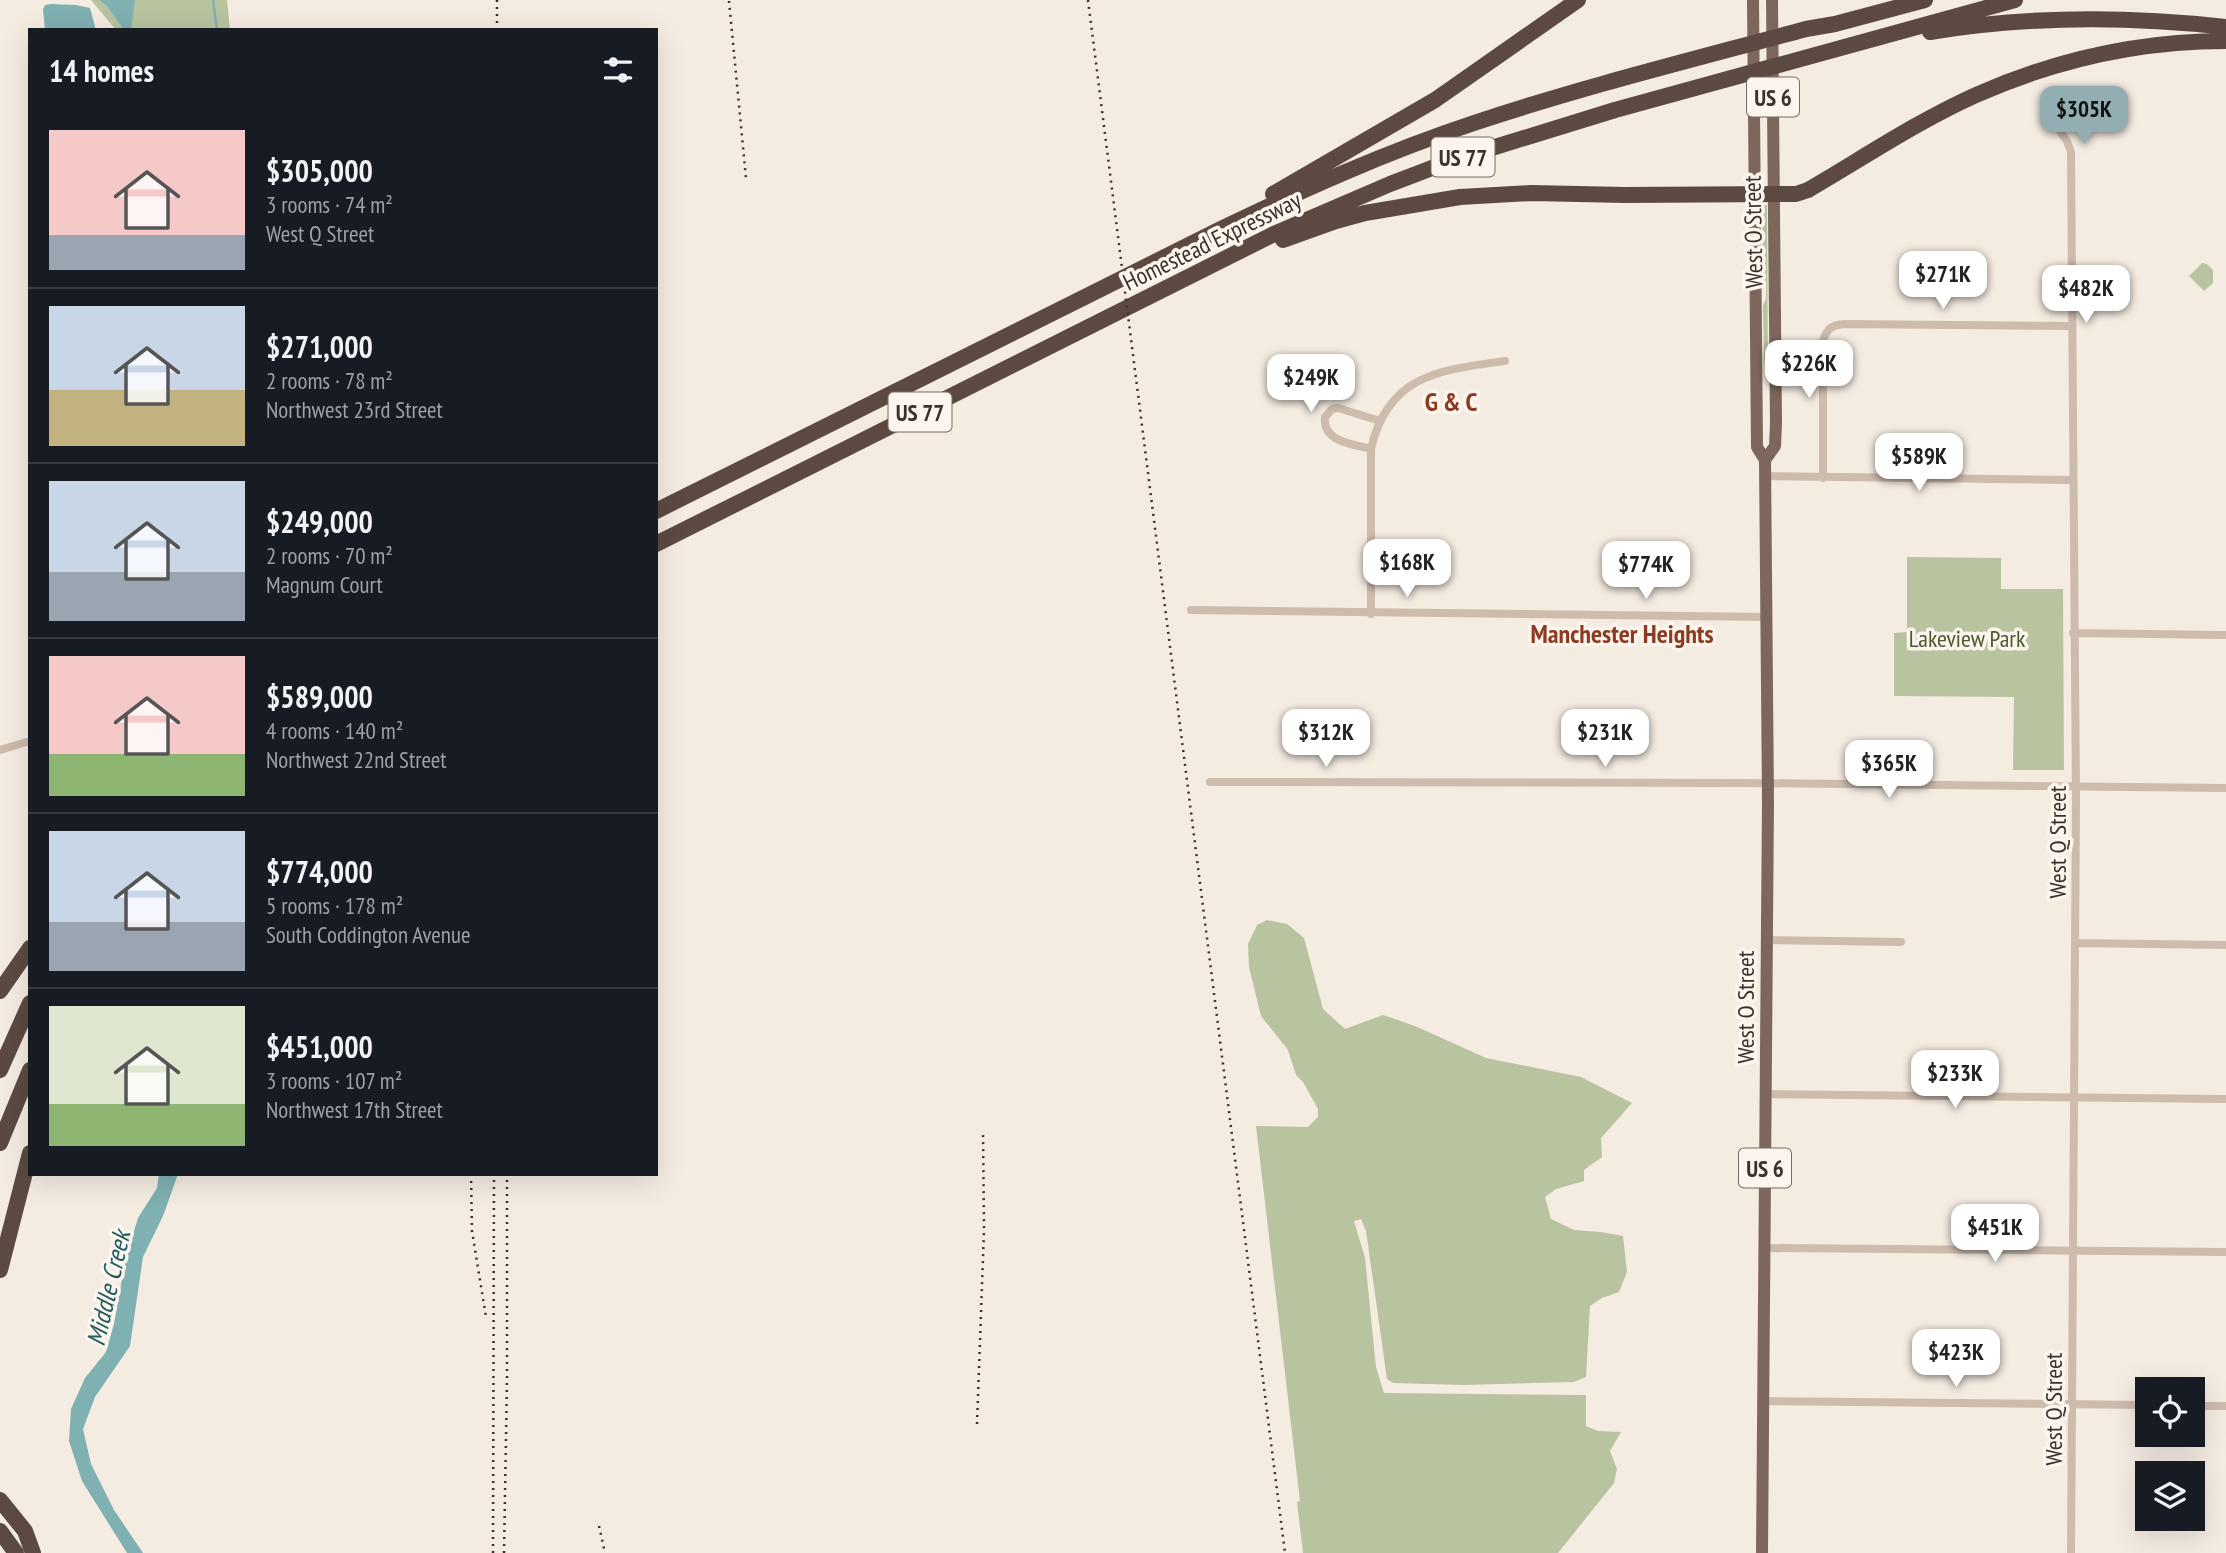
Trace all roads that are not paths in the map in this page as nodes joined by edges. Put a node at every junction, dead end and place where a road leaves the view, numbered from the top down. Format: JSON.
{"nodes":[{"id":1,"x":1578,"y":0,"type":"edge"},
{"id":2,"x":1753,"y":0,"type":"edge"},
{"id":3,"x":1772,"y":0,"type":"edge"},
{"id":4,"x":1887,"y":0,"type":"edge"},
{"id":5,"x":1924,"y":0,"type":"edge"},
{"id":6,"x":2015,"y":0,"type":"edge"},
{"id":7,"x":2226,"y":27,"type":"edge"},
{"id":8,"x":1806,"y":29,"type":"junction"},
{"id":9,"x":2226,"y":41,"type":"edge"},
{"id":10,"x":1812,"y":57,"type":"junction"},
{"id":11,"x":2061,"y":133,"type":"dead end"},
{"id":12,"x":1754,"y":194,"type":"junction"},
{"id":13,"x":1774,"y":194,"type":"junction"},
{"id":14,"x":1219,"y":230,"type":"junction"},
{"id":15,"x":1208,"y":267,"type":"junction"},
{"id":16,"x":2072,"y":326,"type":"junction"},
{"id":17,"x":1505,"y":361,"type":"dead end"},
{"id":18,"x":1380,"y":421,"type":"junction"},
{"id":19,"x":1371,"y":449,"type":"junction"},
{"id":20,"x":1765,"y":460,"type":"junction"},
{"id":21,"x":1765,"y":476,"type":"junction"},
{"id":22,"x":1823,"y":478,"type":"junction"},
{"id":23,"x":2072,"y":480,"type":"junction"},
{"id":24,"x":658,"y":510,"type":"edge"},
{"id":25,"x":658,"y":543,"type":"edge"},
{"id":26,"x":1191,"y":610,"type":"dead end"},
{"id":27,"x":1371,"y":614,"type":"junction"},
{"id":28,"x":1767,"y":617,"type":"junction"},
{"id":29,"x":2073,"y":634,"type":"junction"},
{"id":30,"x":2226,"y":635,"type":"edge"},
{"id":31,"x":28,"y":742,"type":"edge"},
{"id":32,"x":0,"y":750,"type":"edge"},
{"id":33,"x":1209,"y":782,"type":"dead end"},
{"id":34,"x":1768,"y":784,"type":"junction"},
{"id":35,"x":2076,"y":787,"type":"junction"},
{"id":36,"x":2226,"y":788,"type":"edge"},
{"id":37,"x":1767,"y":940,"type":"junction"},
{"id":38,"x":1901,"y":942,"type":"dead end"},
{"id":39,"x":2076,"y":943,"type":"junction"},
{"id":40,"x":2226,"y":944,"type":"edge"},
{"id":41,"x":28,"y":951,"type":"edge"},
{"id":42,"x":0,"y":991,"type":"edge"},
{"id":43,"x":28,"y":1007,"type":"edge"},
{"id":44,"x":0,"y":1070,"type":"edge"},
{"id":45,"x":28,"y":1074,"type":"edge"},
{"id":46,"x":1766,"y":1094,"type":"junction"},
{"id":47,"x":2074,"y":1097,"type":"junction"},
{"id":48,"x":2226,"y":1098,"type":"edge"},
{"id":49,"x":0,"y":1143,"type":"edge"},
{"id":50,"x":28,"y":1161,"type":"edge"},
{"id":51,"x":1764,"y":1248,"type":"junction"},
{"id":52,"x":2073,"y":1251,"type":"junction"},
{"id":53,"x":2226,"y":1252,"type":"edge"},
{"id":54,"x":0,"y":1270,"type":"edge"},
{"id":55,"x":1763,"y":1401,"type":"junction"},
{"id":56,"x":2072,"y":1404,"type":"junction"},
{"id":57,"x":2135,"y":1405,"type":"edge"},
{"id":58,"x":2205,"y":1405,"type":"edge"},
{"id":59,"x":2226,"y":1406,"type":"edge"},
{"id":60,"x":0,"y":1500,"type":"edge"},
{"id":61,"x":0,"y":1513,"type":"edge"},
{"id":62,"x":0,"y":1531,"type":"edge"},
{"id":63,"x":16,"y":1553,"type":"edge"},
{"id":64,"x":32,"y":1553,"type":"edge"},
{"id":65,"x":1762,"y":1553,"type":"edge"},
{"id":66,"x":2071,"y":1553,"type":"edge"}],
"edges":[{"from":1,"to":14,"type":"highway"},
{"from":2,"to":12,"type":"main road","name":"West O Street","number":"US 6"},
{"from":3,"to":13,"type":"main road","name":"West O Street","number":"US 6"},
{"from":4,"to":8,"type":"highway"},
{"from":5,"to":8,"type":"highway","number":"US 77"},
{"from":6,"to":10,"type":"highway"},
{"from":7,"to":10,"type":"highway","number":"US 77"},
{"from":8,"to":14,"type":"highway","name":"Homestead Expressway","number":"US 77"},
{"from":9,"to":13,"type":"highway"},
{"from":10,"to":15,"type":"highway","name":"Homestead Expressway","number":"US 77"},
{"from":11,"to":16,"type":"street","name":"West Q Street"},
{"from":12,"to":13,"type":"highway"},
{"from":12,"to":15,"type":"highway"},
{"from":12,"to":20,"type":"main road","name":"West O Street","number":"US 6"},
{"from":13,"to":20,"type":"main road","name":"West O Street","number":"US 6"},
{"from":14,"to":24,"type":"highway","name":"Homestead Expressway","number":"US 77"},
{"from":15,"to":25,"type":"highway","name":"Homestead Expressway","number":"US 77"},
{"from":16,"to":22,"type":"street"},
{"from":16,"to":23,"type":"street","name":"West Q Street"},
{"from":17,"to":18,"type":"street"},
{"from":18,"to":19,"type":"street"},
{"from":18,"to":19,"type":"street"},
{"from":19,"to":27,"type":"street"},
{"from":20,"to":21,"type":"main road","name":"West O Street","number":"US 6"},
{"from":21,"to":22,"type":"street"},
{"from":21,"to":28,"type":"main road","name":"West O Street","number":"US 6"},
{"from":22,"to":23,"type":"street"},
{"from":23,"to":29,"type":"street","name":"West Q Street"},
{"from":26,"to":27,"type":"street"},
{"from":27,"to":28,"type":"street"},
{"from":28,"to":34,"type":"main road","name":"West O Street","number":"US 6"},
{"from":29,"to":30,"type":"street"},
{"from":29,"to":35,"type":"street","name":"West Q Street"},
{"from":31,"to":32,"type":"street"},
{"from":33,"to":34,"type":"street"},
{"from":34,"to":35,"type":"street"},
{"from":34,"to":37,"type":"main road","name":"West O Street","number":"US 6"},
{"from":35,"to":36,"type":"street"},
{"from":35,"to":39,"type":"street","name":"West Q Street"},
{"from":37,"to":38,"type":"street"},
{"from":37,"to":46,"type":"main road","name":"West O Street","number":"US 6"},
{"from":39,"to":40,"type":"street"},
{"from":39,"to":47,"type":"street","name":"West Q Street"},
{"from":41,"to":42,"type":"highway"},
{"from":43,"to":44,"type":"highway"},
{"from":45,"to":49,"type":"highway"},
{"from":46,"to":47,"type":"street"},
{"from":46,"to":51,"type":"main road","name":"West O Street","number":"US 6"},
{"from":47,"to":48,"type":"street"},
{"from":47,"to":52,"type":"street","name":"West Q Street"},
{"from":50,"to":54,"type":"highway"},
{"from":51,"to":52,"type":"street"},
{"from":51,"to":55,"type":"main road","name":"West O Street","number":"US 6"},
{"from":52,"to":53,"type":"street"},
{"from":52,"to":56,"type":"street","name":"West Q Street"},
{"from":55,"to":56,"type":"street"},
{"from":55,"to":65,"type":"main road","name":"West O Street","number":"US 6"},
{"from":56,"to":57,"type":"street"},
{"from":56,"to":66,"type":"street","name":"West Q Street"},
{"from":58,"to":59,"type":"street"},
{"from":60,"to":64,"type":"highway"},
{"from":61,"to":64,"type":"highway"},
{"from":62,"to":63,"type":"highway"}]}
